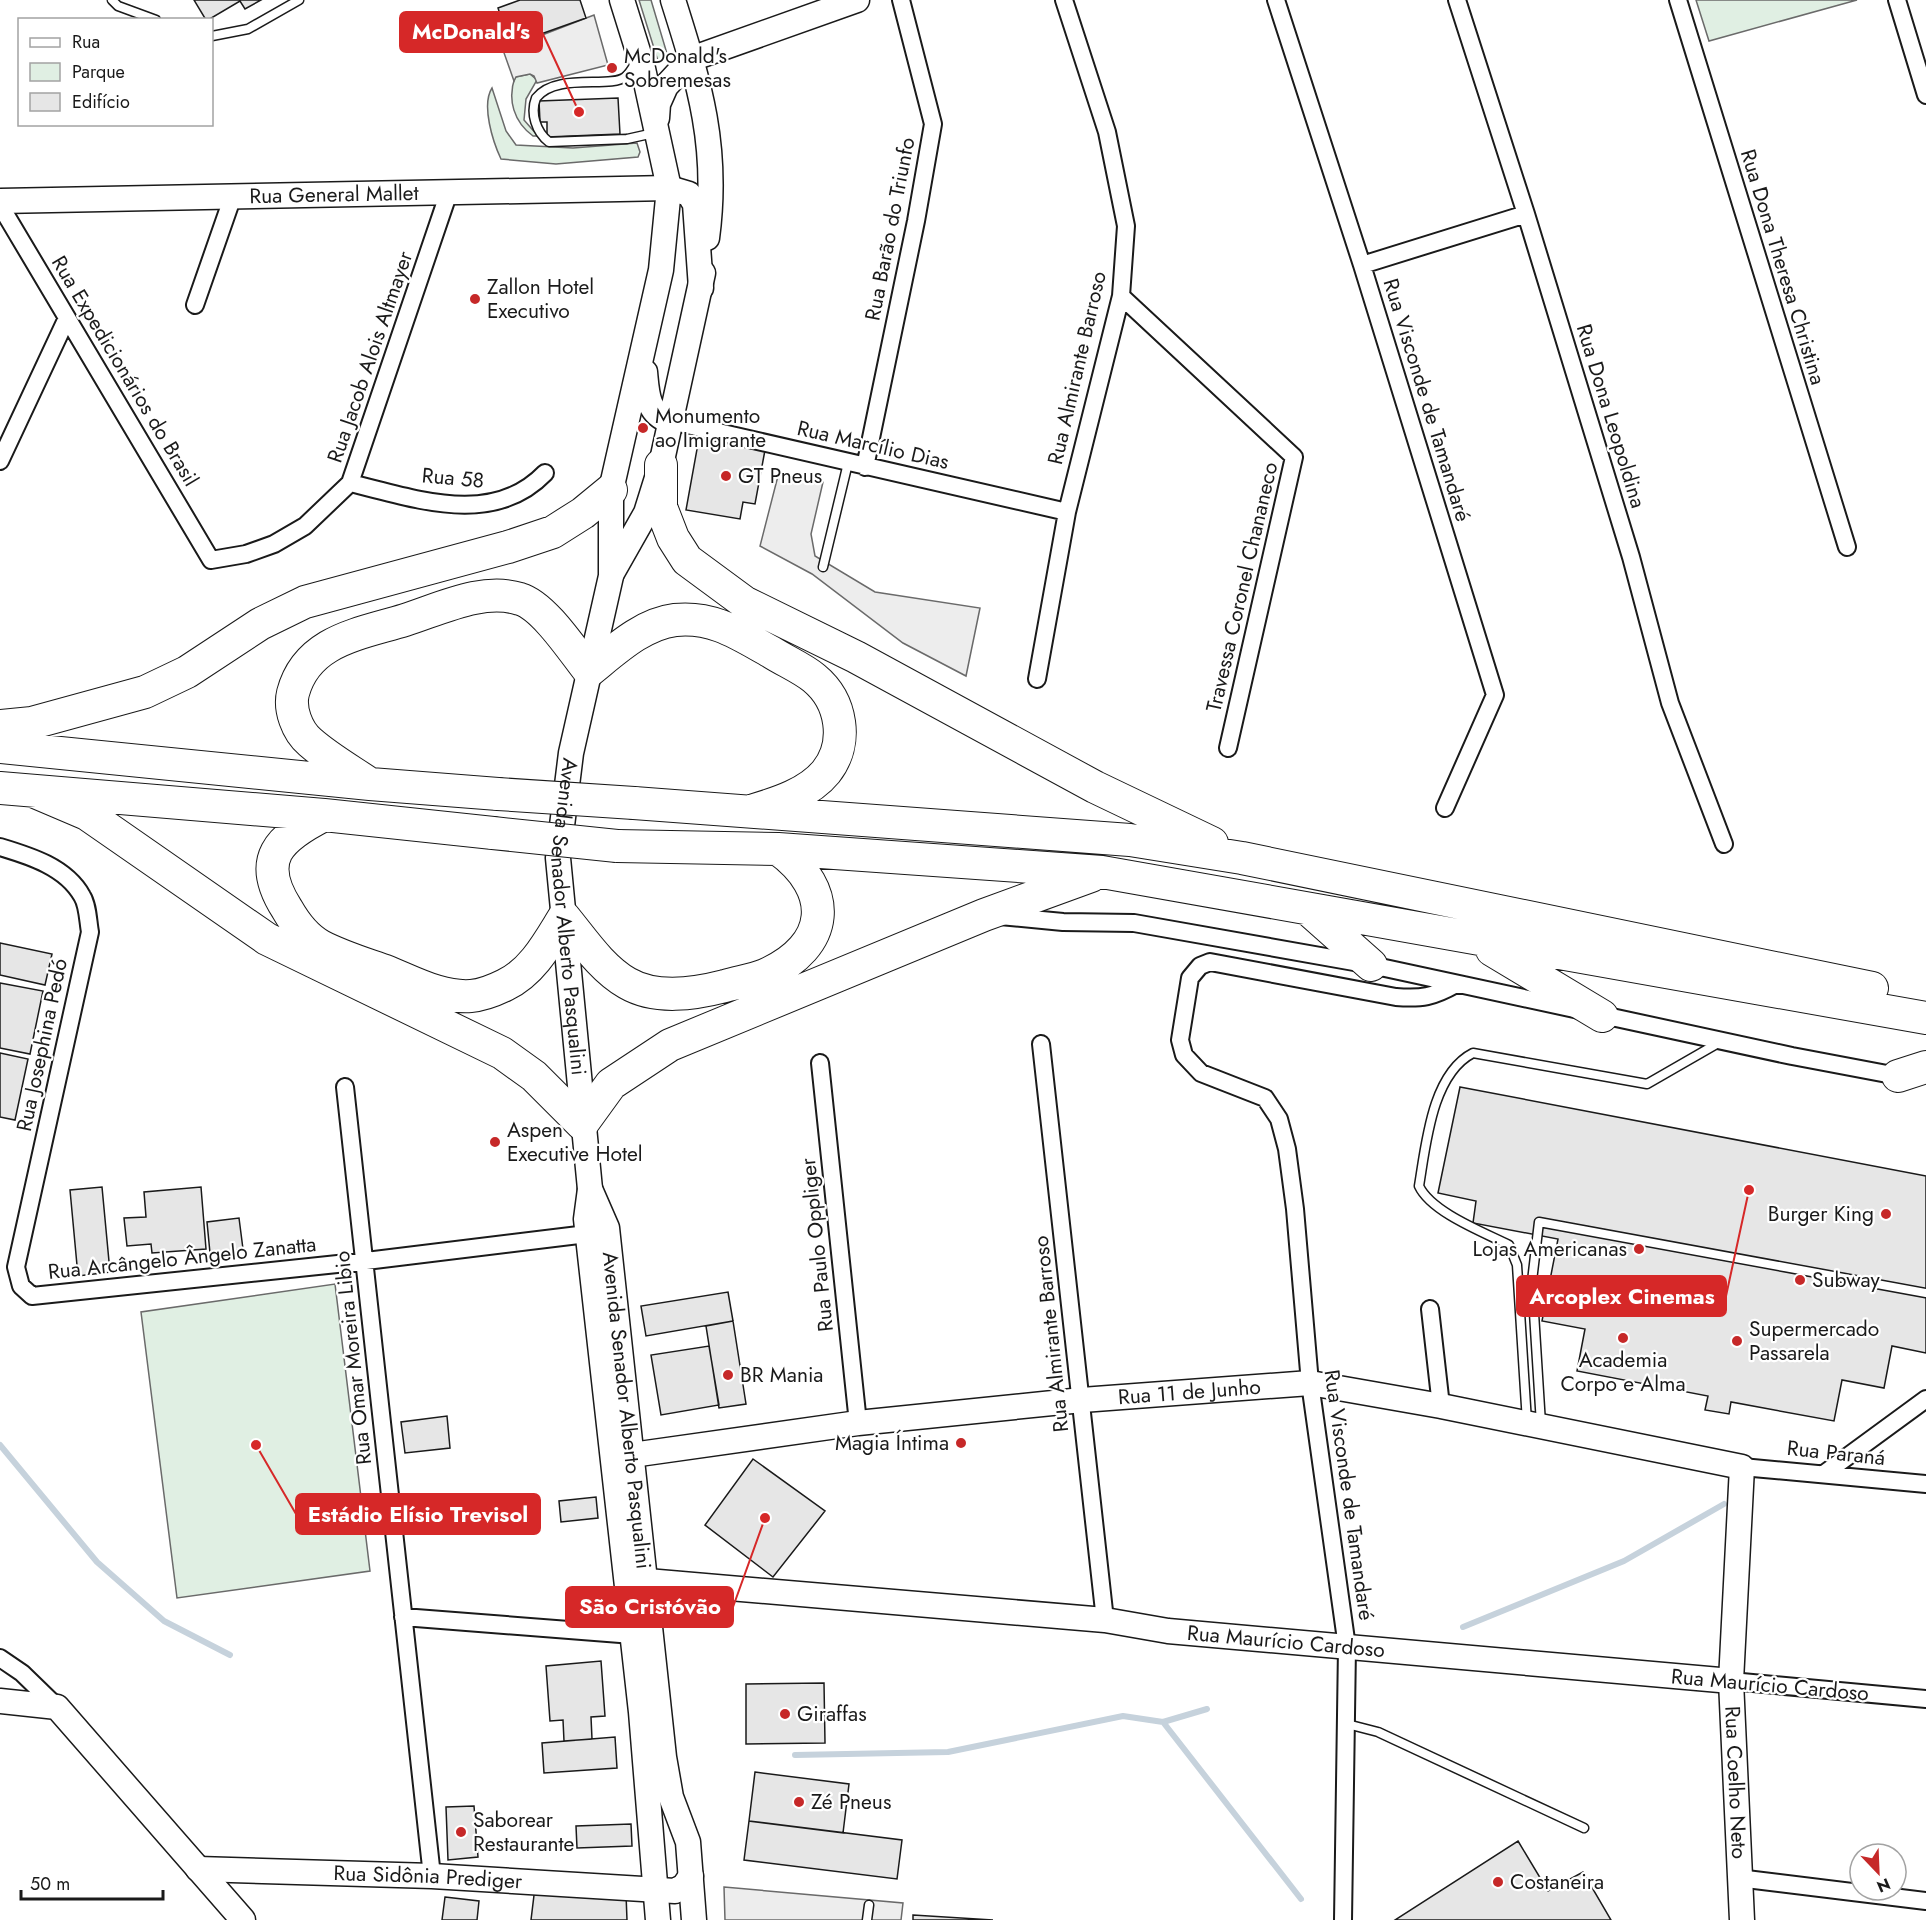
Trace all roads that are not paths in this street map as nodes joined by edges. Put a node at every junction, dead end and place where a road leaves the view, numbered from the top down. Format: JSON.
{"nodes":[{"id":1,"x":112,"y":0,"type":"edge"},
{"id":2,"x":299,"y":0,"type":"edge"},
{"id":3,"x":622,"y":0,"type":"edge"},
{"id":4,"x":673,"y":0,"type":"edge"},
{"id":5,"x":857,"y":0,"type":"edge"},
{"id":6,"x":901,"y":0,"type":"edge"},
{"id":7,"x":1064,"y":0,"type":"edge"},
{"id":8,"x":1276,"y":0,"type":"edge"},
{"id":9,"x":1456,"y":0,"type":"edge"},
{"id":10,"x":1678,"y":0,"type":"edge"},
{"id":11,"x":1897,"y":0,"type":"edge"},
{"id":12,"x":151,"y":18,"type":"edge"},
{"id":13,"x":213,"y":36,"type":"edge"},
{"id":14,"x":639,"y":52,"type":"junction"},
{"id":15,"x":691,"y":59,"type":"junction"},
{"id":16,"x":1926,"y":95,"type":"edge"},
{"id":17,"x":657,"y":130,"type":"junction"},
{"id":18,"x":669,"y":188,"type":"junction"},
{"id":19,"x":450,"y":192,"type":"junction"},
{"id":20,"x":233,"y":196,"type":"junction"},
{"id":21,"x":0,"y":203,"type":"edge"},
{"id":22,"x":1526,"y":213,"type":"junction"},
{"id":23,"x":1362,"y":265,"type":"junction"},
{"id":24,"x":701,"y":288,"type":"junction"},
{"id":25,"x":1120,"y":296,"type":"junction"},
{"id":26,"x":195,"y":305,"type":"dead end"},
{"id":27,"x":67,"y":318,"type":"junction"},
{"id":28,"x":643,"y":358,"type":"junction"},
{"id":29,"x":670,"y":421,"type":"junction"},
{"id":30,"x":0,"y":461,"type":"edge"},
{"id":31,"x":848,"y":463,"type":"junction"},
{"id":32,"x":661,"y":465,"type":"junction"},
{"id":33,"x":865,"y":467,"type":"junction"},
{"id":34,"x":545,"y":473,"type":"dead end"},
{"id":35,"x":350,"y":483,"type":"junction"},
{"id":36,"x":611,"y":490,"type":"junction"},
{"id":37,"x":1067,"y":512,"type":"junction"},
{"id":38,"x":1847,"y":547,"type":"dead end"},
{"id":39,"x":211,"y":561,"type":"joint"},
{"id":40,"x":823,"y":567,"type":"dead end"},
{"id":41,"x":611,"y":576,"type":"junction"},
{"id":42,"x":589,"y":671,"type":"junction"},
{"id":43,"x":1037,"y":680,"type":"dead end"},
{"id":44,"x":0,"y":726,"type":"edge"},
{"id":45,"x":0,"y":747,"type":"edge"},
{"id":46,"x":1228,"y":748,"type":"dead end"},
{"id":47,"x":370,"y":784,"type":"junction"},
{"id":48,"x":0,"y":788,"type":"edge"},
{"id":49,"x":33,"y":791,"type":"junction"},
{"id":50,"x":1445,"y":808,"type":"dead end"},
{"id":51,"x":746,"y":813,"type":"junction"},
{"id":52,"x":324,"y":815,"type":"junction"},
{"id":53,"x":1724,"y":844,"type":"dead end"},
{"id":54,"x":0,"y":847,"type":"edge"},
{"id":55,"x":778,"y":849,"type":"junction"},
{"id":56,"x":1242,"y":858,"type":"junction"},
{"id":57,"x":1102,"y":872,"type":"junction"},
{"id":58,"x":1308,"y":909,"type":"junction"},
{"id":59,"x":984,"y":915,"type":"junction"},
{"id":60,"x":564,"y":917,"type":"junction"},
{"id":61,"x":1475,"y":940,"type":"junction"},
{"id":62,"x":1371,"y":965,"type":"junction"},
{"id":63,"x":1456,"y":984,"type":"junction"},
{"id":64,"x":1926,"y":999,"type":"edge"},
{"id":65,"x":1602,"y":1016,"type":"junction"},
{"id":66,"x":1926,"y":1018,"type":"edge"},
{"id":67,"x":1723,"y":1041,"type":"junction"},
{"id":68,"x":1041,"y":1044,"type":"dead end"},
{"id":69,"x":820,"y":1064,"type":"dead end"},
{"id":70,"x":1917,"y":1074,"type":"edge"},
{"id":71,"x":345,"y":1088,"type":"dead end"},
{"id":72,"x":582,"y":1124,"type":"junction"},
{"id":73,"x":590,"y":1189,"type":"junction"},
{"id":74,"x":587,"y":1234,"type":"junction"},
{"id":75,"x":366,"y":1261,"type":"junction"},
{"id":76,"x":1926,"y":1293,"type":"edge"},
{"id":77,"x":32,"y":1296,"type":"joint"},
{"id":78,"x":1430,"y":1309,"type":"dead end"},
{"id":79,"x":1310,"y":1383,"type":"junction"},
{"id":80,"x":1926,"y":1399,"type":"edge"},
{"id":81,"x":1082,"y":1400,"type":"junction"},
{"id":82,"x":1441,"y":1406,"type":"junction"},
{"id":83,"x":858,"y":1423,"type":"junction"},
{"id":84,"x":1534,"y":1425,"type":"junction"},
{"id":85,"x":632,"y":1455,"type":"junction"},
{"id":86,"x":1742,"y":1467,"type":"junction"},
{"id":87,"x":1826,"y":1473,"type":"junction"},
{"id":88,"x":1926,"y":1484,"type":"edge"},
{"id":89,"x":647,"y":1581,"type":"junction"},
{"id":90,"x":403,"y":1617,"type":"junction"},
{"id":91,"x":1105,"y":1620,"type":"junction"},
{"id":92,"x":633,"y":1635,"type":"junction"},
{"id":93,"x":1347,"y":1647,"type":"junction"},
{"id":94,"x":0,"y":1658,"type":"edge"},
{"id":95,"x":1731,"y":1681,"type":"junction"},
{"id":96,"x":1926,"y":1699,"type":"edge"},
{"id":97,"x":0,"y":1701,"type":"edge"},
{"id":98,"x":57,"y":1707,"type":"junction"},
{"id":99,"x":1347,"y":1724,"type":"junction"},
{"id":100,"x":1584,"y":1828,"type":"dead end"},
{"id":101,"x":198,"y":1869,"type":"junction"},
{"id":102,"x":432,"y":1876,"type":"junction"},
{"id":103,"x":691,"y":1876,"type":"junction"},
{"id":104,"x":1738,"y":1878,"type":"junction"},
{"id":105,"x":656,"y":1890,"type":"junction"},
{"id":106,"x":1926,"y":1901,"type":"edge"},
{"id":107,"x":869,"y":1905,"type":"dead end"},
{"id":108,"x":243,"y":1920,"type":"edge"},
{"id":109,"x":658,"y":1920,"type":"edge"},
{"id":110,"x":694,"y":1920,"type":"edge"},
{"id":111,"x":867,"y":1920,"type":"edge"},
{"id":112,"x":1342,"y":1920,"type":"edge"},
{"id":113,"x":1742,"y":1920,"type":"edge"}],
"edges":[{"from":1,"to":12,"type":"lane"},
{"from":2,"to":13,"type":"lane"},
{"from":3,"to":14,"type":"street","name":"Avenida Senador Alberto Pasqualini"},
{"from":4,"to":15,"type":"street","name":"Avenida Senador Alberto Pasqualini"},
{"from":5,"to":15,"type":"street"},
{"from":6,"to":33,"type":"street","name":"Rua Barão do Triunfo"},
{"from":7,"to":25,"type":"street","name":"Rua Almirante Barroso"},
{"from":8,"to":23,"type":"street","name":"Rua Visconde de Tamandaré"},
{"from":9,"to":22,"type":"street","name":"Rua Dona Leopoldina"},
{"from":10,"to":38,"type":"street","name":"Rua Dona Theresa Christina"},
{"from":11,"to":16,"type":"street"},
{"from":14,"to":17,"type":"street","name":"Avenida Senador Alberto Pasqualini"},
{"from":14,"to":17,"type":"lane"},
{"from":15,"to":17,"type":"street"},
{"from":15,"to":24,"type":"street","name":"Avenida Senador Alberto Pasqualini"},
{"from":17,"to":18,"type":"street","name":"Avenida Senador Alberto Pasqualini"},
{"from":18,"to":19,"type":"street","name":"Rua General Mallet"},
{"from":18,"to":24,"type":"street"},
{"from":18,"to":28,"type":"street","name":"Avenida Senador Alberto Pasqualini"},
{"from":19,"to":20,"type":"street","name":"Rua General Mallet"},
{"from":19,"to":35,"type":"street","name":"Rua Jacob Alois Altmayer"},
{"from":20,"to":21,"type":"street","name":"Rua General Mallet"},
{"from":20,"to":26,"type":"street"},
{"from":21,"to":27,"type":"street","name":"Rua Expedicionários do Brasil"},
{"from":22,"to":23,"type":"street"},
{"from":22,"to":53,"type":"street","name":"Rua Dona Leopoldina"},
{"from":23,"to":50,"type":"street","name":"Rua Visconde de Tamandaré"},
{"from":24,"to":29,"type":"street","name":"Avenida Senador Alberto Pasqualini"},
{"from":25,"to":37,"type":"street","name":"Rua Almirante Barroso"},
{"from":25,"to":46,"type":"street","name":"Travessa Coronel Chananeco"},
{"from":27,"to":30,"type":"street"},
{"from":27,"to":39,"type":"street","name":"Rua Expedicionários do Brasil"},
{"from":28,"to":29,"type":"street"},
{"from":28,"to":36,"type":"street","name":"Avenida Senador Alberto Pasqualini"},
{"from":29,"to":31,"type":"street","name":"Rua Marcílio Dias"},
{"from":29,"to":32,"type":"street","name":"Avenida Senador Alberto Pasqualini"},
{"from":31,"to":33,"type":"street","name":"Rua Marcílio Dias"},
{"from":31,"to":40,"type":"lane"},
{"from":32,"to":41,"type":"street","name":"Avenida Senador Alberto Pasqualini"},
{"from":32,"to":56,"type":"highway"},
{"from":33,"to":37,"type":"street","name":"Rua Marcílio Dias"},
{"from":34,"to":35,"type":"street","name":"Rua 58"},
{"from":35,"to":39,"type":"street","name":"Rua Jacob Alois Altmayer"},
{"from":36,"to":41,"type":"street","name":"Avenida Senador Alberto Pasqualini"},
{"from":36,"to":44,"type":"highway"},
{"from":37,"to":43,"type":"street","name":"Rua Almirante Barroso"},
{"from":41,"to":42,"type":"street","name":"Avenida Senador Alberto Pasqualini"},
{"from":42,"to":47,"type":"highway"},
{"from":42,"to":51,"type":"highway"},
{"from":42,"to":60,"type":"street","name":"Avenida Senador Alberto Pasqualini"},
{"from":45,"to":47,"type":"highway"},
{"from":47,"to":51,"type":"highway","bridge":true},
{"from":48,"to":49,"type":"highway"},
{"from":49,"to":52,"type":"highway"},
{"from":49,"to":72,"type":"highway"},
{"from":51,"to":56,"type":"highway"},
{"from":52,"to":55,"type":"highway","bridge":true},
{"from":52,"to":60,"type":"highway"},
{"from":54,"to":77,"type":"street","name":"Rua Josephina Pedó"},
{"from":55,"to":57,"type":"highway"},
{"from":55,"to":60,"type":"highway"},
{"from":56,"to":64,"type":"highway"},
{"from":57,"to":58,"type":"highway"},
{"from":57,"to":59,"type":"highway"},
{"from":58,"to":61,"type":"highway"},
{"from":58,"to":62,"type":"highway"},
{"from":59,"to":62,"type":"street"},
{"from":59,"to":72,"type":"highway"},
{"from":60,"to":72,"type":"street","name":"Avenida Senador Alberto Pasqualini"},
{"from":61,"to":65,"type":"highway"},
{"from":61,"to":66,"type":"highway"},
{"from":62,"to":63,"type":"street"},
{"from":63,"to":65,"type":"street"},
{"from":63,"to":79,"type":"street","name":"Rua Visconde de Tamandaré"},
{"from":65,"to":67,"type":"street"},
{"from":67,"to":70,"type":"street"},
{"from":67,"to":84,"type":"lane"},
{"from":68,"to":81,"type":"street","name":"Rua Almirante Barroso"},
{"from":69,"to":83,"type":"street","name":"Rua Paulo Oppliger"},
{"from":71,"to":75,"type":"street","name":"Rua Omar Moreira Libio"},
{"from":72,"to":73,"type":"street","name":"Avenida Senador Alberto Pasqualini"},
{"from":73,"to":74,"type":"street","name":"Avenida Senador Alberto Pasqualini"},
{"from":73,"to":85,"type":"street","name":"Avenida Senador Alberto Pasqualini"},
{"from":74,"to":75,"type":"street","name":"Rua Arcângelo Ângelo Zanatta"},
{"from":74,"to":92,"type":"street","name":"Avenida Senador Alberto Pasqualini"},
{"from":75,"to":77,"type":"street","name":"Rua Arcângelo Ângelo Zanatta"},
{"from":75,"to":90,"type":"street","name":"Rua Omar Moreira Libio"},
{"from":76,"to":84,"type":"lane"},
{"from":78,"to":82,"type":"street"},
{"from":79,"to":81,"type":"street","name":"Rua 11 de Junho"},
{"from":79,"to":82,"type":"street","name":"Rua 11 de Junho"},
{"from":79,"to":93,"type":"street","name":"Rua Visconde de Tamandaré"},
{"from":80,"to":87,"type":"street"},
{"from":81,"to":83,"type":"street","name":"Rua 11 de Junho"},
{"from":81,"to":91,"type":"street","name":"Rua Almirante Barroso"},
{"from":82,"to":84,"type":"street","name":"Rua 11 de Junho"},
{"from":83,"to":85,"type":"street","name":"Rua 11 de Junho"},
{"from":84,"to":86,"type":"street","name":"Rua 11 de Junho"},
{"from":85,"to":89,"type":"street","name":"Avenida Senador Alberto Pasqualini"},
{"from":86,"to":87,"type":"street","name":"Rua Paraná"},
{"from":86,"to":95,"type":"street","name":"Rua Coelho Neto"},
{"from":87,"to":88,"type":"street","name":"Rua Paraná"},
{"from":89,"to":91,"type":"street","name":"Rua Maurício Cardoso"},
{"from":89,"to":103,"type":"street","name":"Avenida Senador Alberto Pasqualini"},
{"from":90,"to":92,"type":"street"},
{"from":90,"to":102,"type":"street","name":"Rua Omar Moreira Libio"},
{"from":91,"to":93,"type":"street","name":"Rua Maurício Cardoso"},
{"from":92,"to":105,"type":"street","name":"Avenida Senador Alberto Pasqualini"},
{"from":93,"to":95,"type":"street","name":"Rua Maurício Cardoso"},
{"from":93,"to":99,"type":"street","name":"Rua Visconde de Tamandaré"},
{"from":94,"to":98,"type":"street"},
{"from":95,"to":96,"type":"street","name":"Rua Maurício Cardoso"},
{"from":95,"to":104,"type":"street","name":"Rua Coelho Neto"},
{"from":97,"to":98,"type":"street"},
{"from":98,"to":101,"type":"street"},
{"from":99,"to":100,"type":"lane"},
{"from":99,"to":112,"type":"street","name":"Rua Visconde de Tamandaré"},
{"from":101,"to":102,"type":"street","name":"Rua Sidônia Prediger"},
{"from":101,"to":108,"type":"street"},
{"from":102,"to":105,"type":"street","name":"Rua Sidônia Prediger"},
{"from":103,"to":105,"type":"street","name":"Rua Sidônia Prediger"},
{"from":103,"to":110,"type":"street","name":"Avenida Senador Alberto Pasqualini"},
{"from":104,"to":106,"type":"street"},
{"from":104,"to":113,"type":"street","name":"Rua Coelho Neto"},
{"from":105,"to":109,"type":"street","name":"Avenida Senador Alberto Pasqualini"},
{"from":107,"to":111,"type":"lane"}]}
